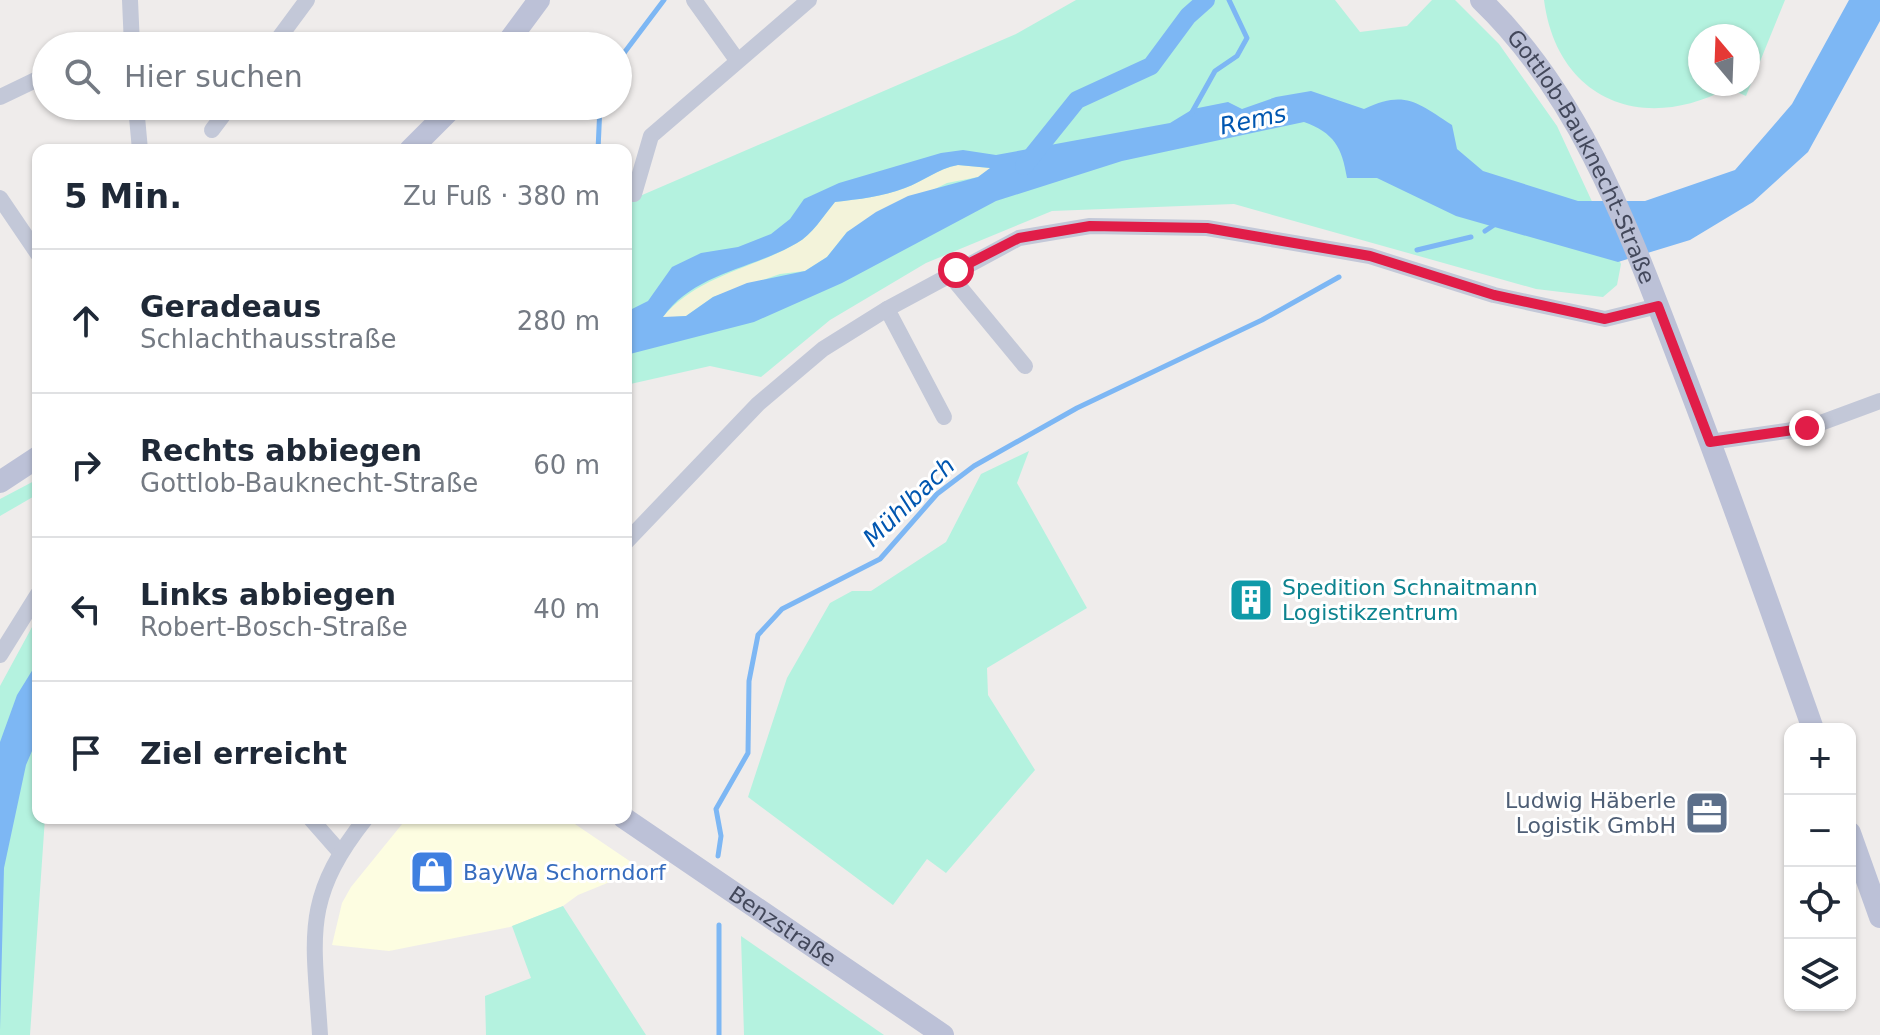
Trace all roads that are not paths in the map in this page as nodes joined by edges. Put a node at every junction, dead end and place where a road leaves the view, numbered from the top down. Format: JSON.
{"nodes":[{"id":1,"x":130,"y":0,"type":"edge"},
{"id":2,"x":307,"y":0,"type":"edge"},
{"id":3,"x":539,"y":0,"type":"edge"},
{"id":4,"x":694,"y":0,"type":"edge"},
{"id":5,"x":809,"y":0,"type":"edge"},
{"id":6,"x":1481,"y":0,"type":"edge"},
{"id":7,"x":131,"y":32,"type":"edge"},
{"id":8,"x":283,"y":32,"type":"edge"},
{"id":9,"x":515,"y":32,"type":"edge"},
{"id":10,"x":737,"y":60,"type":"junction"},
{"id":11,"x":32,"y":82,"type":"edge"},
{"id":12,"x":0,"y":97,"type":"edge"},
{"id":13,"x":137,"y":120,"type":"edge"},
{"id":14,"x":220,"y":120,"type":"edge"},
{"id":15,"x":440,"y":120,"type":"edge"},
{"id":16,"x":212,"y":130,"type":"dead end"},
{"id":17,"x":139,"y":144,"type":"edge"},
{"id":18,"x":416,"y":144,"type":"edge"},
{"id":19,"x":634,"y":194,"type":"dead end"},
{"id":20,"x":0,"y":198,"type":"edge"},
{"id":21,"x":32,"y":245,"type":"edge"},
{"id":22,"x":949,"y":274,"type":"junction"},
{"id":23,"x":1654,"y":296,"type":"junction"},
{"id":24,"x":887,"y":309,"type":"junction"},
{"id":25,"x":1025,"y":366,"type":"dead end"},
{"id":26,"x":1880,"y":401,"type":"edge"},
{"id":27,"x":944,"y":417,"type":"dead end"},
{"id":28,"x":1710,"y":442,"type":"junction"},
{"id":29,"x":32,"y":461,"type":"edge"},
{"id":30,"x":0,"y":482,"type":"edge"},
{"id":31,"x":632,"y":536,"type":"edge"},
{"id":32,"x":32,"y":604,"type":"edge"},
{"id":33,"x":0,"y":655,"type":"edge"},
{"id":34,"x":1811,"y":723,"type":"edge"},
{"id":35,"x":632,"y":823,"type":"edge"},
{"id":36,"x":315,"y":824,"type":"edge"},
{"id":37,"x":361,"y":824,"type":"edge"},
{"id":38,"x":1856,"y":850,"type":"edge"},
{"id":39,"x":339,"y":851,"type":"junction"},
{"id":40,"x":1880,"y":917,"type":"edge"},
{"id":41,"x":320,"y":1035,"type":"edge"},
{"id":42,"x":943,"y":1035,"type":"edge"}],
"edges":[{"from":1,"to":7,"type":"street"},
{"from":2,"to":8,"type":"street"},
{"from":3,"to":9,"type":"street"},
{"from":4,"to":10,"type":"street"},
{"from":5,"to":10,"type":"street"},
{"from":6,"to":23,"type":"street","name":"Gottlob-Bauknecht-Straße"},
{"from":10,"to":19,"type":"street"},
{"from":11,"to":12,"type":"street"},
{"from":13,"to":17,"type":"street"},
{"from":14,"to":16,"type":"street"},
{"from":15,"to":18,"type":"street"},
{"from":20,"to":21,"type":"street"},
{"from":22,"to":23,"type":"street"},
{"from":22,"to":24,"type":"street"},
{"from":22,"to":25,"type":"street"},
{"from":23,"to":28,"type":"street","name":"Gottlob-Bauknecht-Straße"},
{"from":24,"to":27,"type":"street"},
{"from":24,"to":31,"type":"street"},
{"from":26,"to":28,"type":"street"},
{"from":28,"to":34,"type":"street","name":"Gottlob-Bauknecht-Straße"},
{"from":29,"to":30,"type":"street"},
{"from":32,"to":33,"type":"street"},
{"from":35,"to":42,"type":"street","name":"Benzstraße"},
{"from":36,"to":39,"type":"street"},
{"from":37,"to":39,"type":"street"},
{"from":38,"to":40,"type":"street"},
{"from":39,"to":41,"type":"street"}]}
